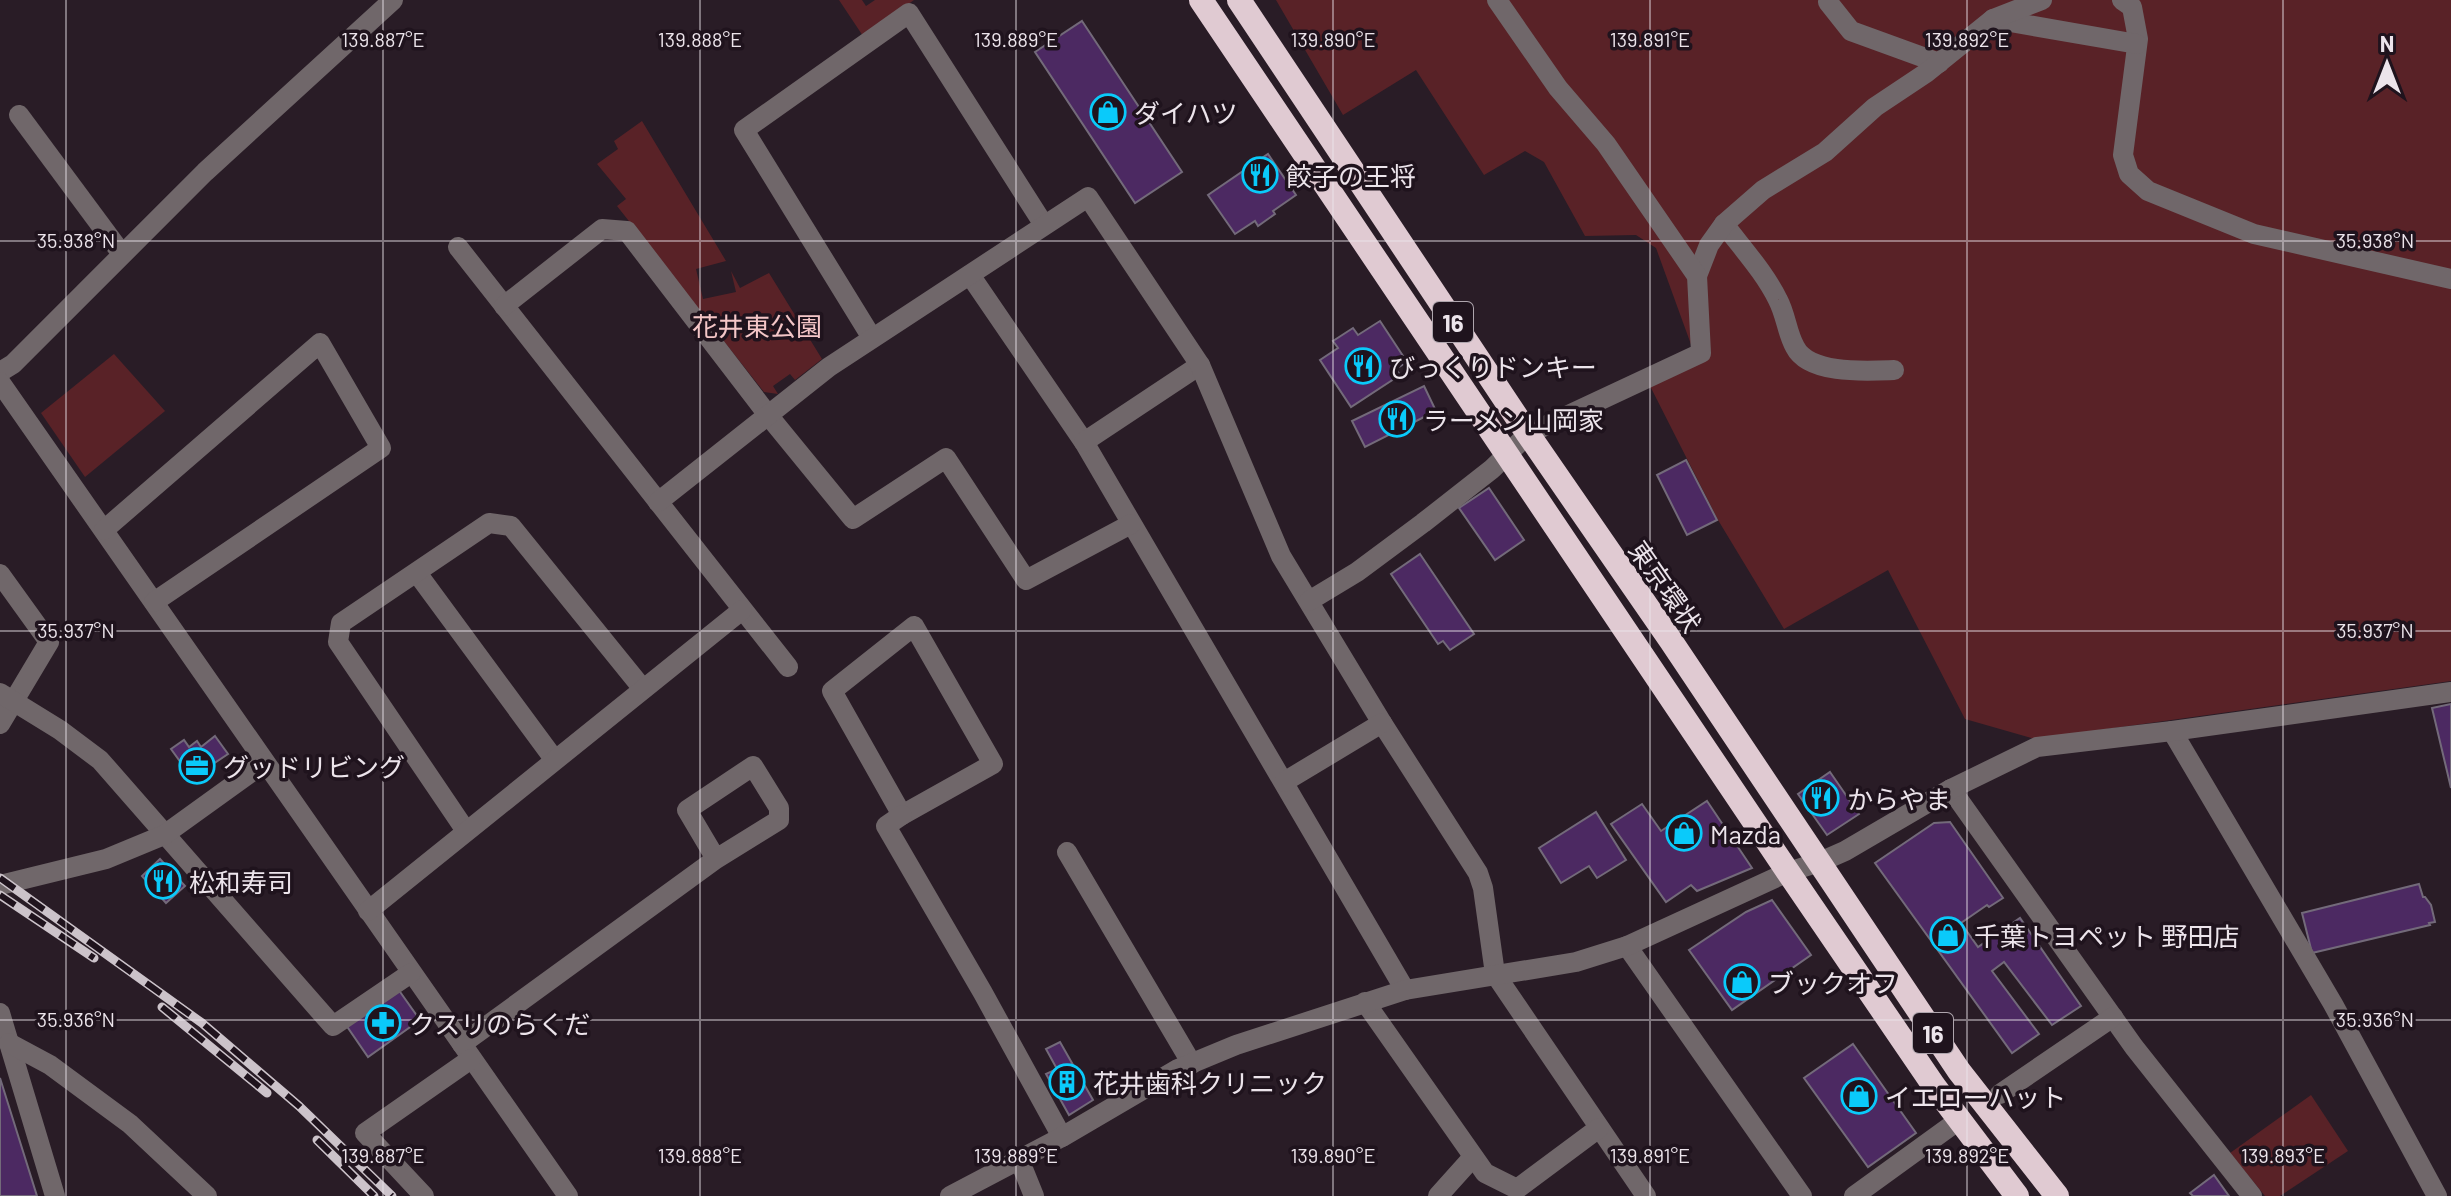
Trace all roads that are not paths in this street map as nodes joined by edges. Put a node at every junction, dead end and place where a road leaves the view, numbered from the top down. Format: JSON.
{"nodes":[{"id":1,"x":393,"y":0,"type":"edge"},
{"id":2,"x":1201,"y":0,"type":"edge"},
{"id":3,"x":1239,"y":0,"type":"edge"},
{"id":4,"x":1497,"y":0,"type":"edge"},
{"id":5,"x":2042,"y":0,"type":"edge"},
{"id":6,"x":2122,"y":0,"type":"edge"},
{"id":7,"x":1828,"y":2,"type":"dead end"},
{"id":8,"x":1993,"y":19,"type":"junction"},
{"id":9,"x":2137,"y":44,"type":"junction"},
{"id":10,"x":1939,"y":63,"type":"junction"},
{"id":11,"x":19,"y":115,"type":"dead end"},
{"id":12,"x":1724,"y":224,"type":"junction"},
{"id":13,"x":1044,"y":225,"type":"junction"},
{"id":14,"x":458,"y":247,"type":"dead end"},
{"id":15,"x":122,"y":254,"type":"junction"},
{"id":16,"x":970,"y":275,"type":"junction"},
{"id":17,"x":1697,"y":276,"type":"junction"},
{"id":18,"x":2451,"y":279,"type":"edge"},
{"id":19,"x":504,"y":306,"type":"junction"},
{"id":20,"x":872,"y":338,"type":"junction"},
{"id":21,"x":1200,"y":365,"type":"junction"},
{"id":22,"x":1894,"y":370,"type":"dead end"},
{"id":23,"x":0,"y":372,"type":"edge"},
{"id":24,"x":0,"y":382,"type":"edge"},
{"id":25,"x":768,"y":415,"type":"junction"},
{"id":26,"x":1528,"y":434,"type":"junction"},
{"id":27,"x":1084,"y":442,"type":"junction"},
{"id":28,"x":1507,"y":456,"type":"junction"},
{"id":29,"x":658,"y":502,"type":"junction"},
{"id":30,"x":1131,"y":524,"type":"junction"},
{"id":31,"x":104,"y":530,"type":"junction"},
{"id":32,"x":417,"y":573,"type":"junction"},
{"id":33,"x":0,"y":574,"type":"edge"},
{"id":34,"x":1309,"y":601,"type":"junction"},
{"id":35,"x":154,"y":602,"type":"junction"},
{"id":36,"x":742,"y":610,"type":"junction"},
{"id":37,"x":788,"y":667,"type":"dead end"},
{"id":38,"x":643,"y":689,"type":"junction"},
{"id":39,"x":2451,"y":692,"type":"edge"},
{"id":40,"x":7,"y":697,"type":"edge"},
{"id":41,"x":1382,"y":723,"type":"junction"},
{"id":42,"x":0,"y":724,"type":"edge"},
{"id":43,"x":2172,"y":731,"type":"junction"},
{"id":44,"x":554,"y":759,"type":"junction"},
{"id":45,"x":264,"y":763,"type":"junction"},
{"id":46,"x":1284,"y":782,"type":"junction"},
{"id":47,"x":1951,"y":789,"type":"junction"},
{"id":48,"x":902,"y":815,"type":"junction"},
{"id":49,"x":466,"y":831,"type":"junction"},
{"id":50,"x":164,"y":835,"type":"junction"},
{"id":51,"x":1067,"y":852,"type":"dead end"},
{"id":52,"x":716,"y":859,"type":"junction"},
{"id":53,"x":1820,"y":862,"type":"junction"},
{"id":54,"x":1788,"y":872,"type":"junction"},
{"id":55,"x":0,"y":885,"type":"edge"},
{"id":56,"x":368,"y":911,"type":"junction"},
{"id":57,"x":1627,"y":946,"type":"junction"},
{"id":58,"x":411,"y":973,"type":"junction"},
{"id":59,"x":1495,"y":974,"type":"junction"},
{"id":60,"x":1405,"y":990,"type":"junction"},
{"id":61,"x":1365,"y":1002,"type":"junction"},
{"id":62,"x":0,"y":1013,"type":"edge"},
{"id":63,"x":2113,"y":1017,"type":"junction"},
{"id":64,"x":9,"y":1043,"type":"junction"},
{"id":65,"x":466,"y":1051,"type":"junction"},
{"id":66,"x":1192,"y":1064,"type":"junction"},
{"id":67,"x":2000,"y":1094,"type":"dead end"},
{"id":68,"x":1959,"y":1120,"type":"junction"},
{"id":69,"x":1599,"y":1128,"type":"junction"},
{"id":70,"x":1062,"y":1137,"type":"junction"},
{"id":71,"x":1473,"y":1157,"type":"junction"},
{"id":72,"x":1019,"y":1159,"type":"junction"},
{"id":73,"x":55,"y":1196,"type":"edge"},
{"id":74,"x":207,"y":1196,"type":"edge"},
{"id":75,"x":424,"y":1196,"type":"edge"},
{"id":76,"x":568,"y":1196,"type":"edge"},
{"id":77,"x":950,"y":1196,"type":"edge"},
{"id":78,"x":1034,"y":1196,"type":"edge"},
{"id":79,"x":1438,"y":1196,"type":"edge"},
{"id":80,"x":1646,"y":1196,"type":"edge"},
{"id":81,"x":1802,"y":1196,"type":"edge"},
{"id":82,"x":1854,"y":1196,"type":"edge"},
{"id":83,"x":2017,"y":1196,"type":"edge"},
{"id":84,"x":2057,"y":1196,"type":"edge"},
{"id":85,"x":2252,"y":1196,"type":"edge"},
{"id":86,"x":2437,"y":1196,"type":"edge"}],
"edges":[{"from":1,"to":15,"type":"street"},
{"from":2,"to":28,"type":"highway","number":"16"},
{"from":3,"to":26,"type":"highway","name":"東京環状","number":"16"},
{"from":4,"to":17,"type":"street"},
{"from":5,"to":8,"type":"street"},
{"from":6,"to":9,"type":"street"},
{"from":7,"to":10,"type":"street"},
{"from":8,"to":9,"type":"street"},
{"from":8,"to":10,"type":"street"},
{"from":9,"to":18,"type":"street"},
{"from":10,"to":12,"type":"street"},
{"from":11,"to":15,"type":"street"},
{"from":12,"to":17,"type":"street"},
{"from":12,"to":22,"type":"street"},
{"from":13,"to":16,"type":"street"},
{"from":13,"to":20,"type":"street"},
{"from":13,"to":21,"type":"street"},
{"from":14,"to":19,"type":"street"},
{"from":15,"to":23,"type":"street"},
{"from":16,"to":20,"type":"street"},
{"from":16,"to":27,"type":"street"},
{"from":17,"to":26,"type":"street"},
{"from":19,"to":25,"type":"street"},
{"from":19,"to":29,"type":"street"},
{"from":20,"to":25,"type":"street"},
{"from":21,"to":27,"type":"street"},
{"from":21,"to":34,"type":"street"},
{"from":24,"to":31,"type":"street"},
{"from":25,"to":29,"type":"street"},
{"from":25,"to":30,"type":"street"},
{"from":26,"to":28,"type":"street"},
{"from":26,"to":53,"type":"highway","name":"東京環状","number":"16"},
{"from":27,"to":30,"type":"street"},
{"from":28,"to":34,"type":"street"},
{"from":28,"to":54,"type":"highway","number":"16"},
{"from":29,"to":36,"type":"street"},
{"from":30,"to":46,"type":"street"},
{"from":31,"to":35,"type":"street"},
{"from":31,"to":35,"type":"street"},
{"from":32,"to":38,"type":"street"},
{"from":32,"to":44,"type":"street"},
{"from":32,"to":49,"type":"street"},
{"from":33,"to":40,"type":"street"},
{"from":34,"to":41,"type":"street"},
{"from":35,"to":45,"type":"street"},
{"from":36,"to":37,"type":"street"},
{"from":36,"to":38,"type":"street"},
{"from":38,"to":44,"type":"street"},
{"from":39,"to":43,"type":"street"},
{"from":40,"to":42,"type":"street"},
{"from":40,"to":50,"type":"street"},
{"from":41,"to":46,"type":"street"},
{"from":41,"to":59,"type":"street"},
{"from":43,"to":47,"type":"street"},
{"from":43,"to":86,"type":"street"},
{"from":44,"to":49,"type":"street"},
{"from":45,"to":50,"type":"street"},
{"from":45,"to":56,"type":"street"},
{"from":46,"to":60,"type":"street"},
{"from":47,"to":53,"type":"street"},
{"from":47,"to":63,"type":"street"},
{"from":48,"to":48,"type":"street"},
{"from":48,"to":70,"type":"street"},
{"from":49,"to":56,"type":"street"},
{"from":50,"to":55,"type":"street"},
{"from":50,"to":58,"type":"street"},
{"from":51,"to":66,"type":"street"},
{"from":52,"to":52,"type":"street"},
{"from":52,"to":65,"type":"street"},
{"from":53,"to":54,"type":"street"},
{"from":53,"to":84,"type":"highway","name":"東京環状","number":"16"},
{"from":54,"to":57,"type":"street"},
{"from":54,"to":68,"type":"highway","number":"16"},
{"from":56,"to":58,"type":"street"},
{"from":57,"to":59,"type":"street"},
{"from":57,"to":81,"type":"street"},
{"from":58,"to":65,"type":"street"},
{"from":59,"to":60,"type":"street"},
{"from":59,"to":69,"type":"street"},
{"from":60,"to":61,"type":"street"},
{"from":61,"to":66,"type":"street"},
{"from":61,"to":71,"type":"street"},
{"from":62,"to":64,"type":"street"},
{"from":63,"to":67,"type":"street"},
{"from":63,"to":85,"type":"street"},
{"from":64,"to":73,"type":"street"},
{"from":64,"to":74,"type":"street"},
{"from":65,"to":75,"type":"street"},
{"from":65,"to":76,"type":"street"},
{"from":66,"to":70,"type":"street"},
{"from":68,"to":82,"type":"street"},
{"from":68,"to":83,"type":"highway","number":"16"},
{"from":69,"to":71,"type":"street"},
{"from":69,"to":80,"type":"street"},
{"from":70,"to":72,"type":"street"},
{"from":71,"to":79,"type":"street"},
{"from":72,"to":77,"type":"street"},
{"from":72,"to":78,"type":"street"}]}
